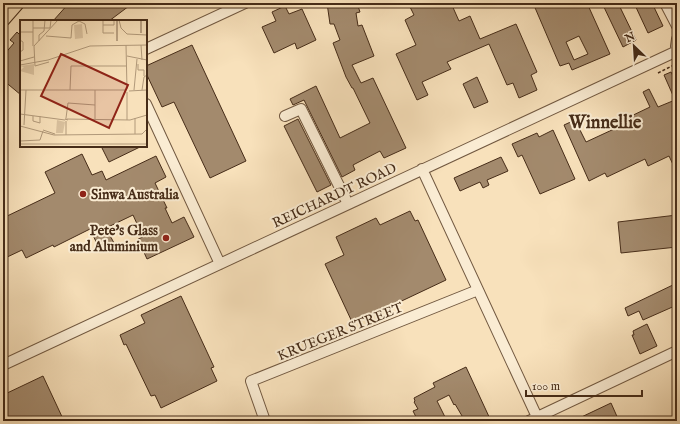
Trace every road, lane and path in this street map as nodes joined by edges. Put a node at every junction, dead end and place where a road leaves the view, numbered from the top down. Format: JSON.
{"nodes":[{"id":1,"x":17,"y":3,"type":"edge"},
{"id":2,"x":245,"y":3,"type":"edge"},
{"id":3,"x":665,"y":3,"type":"edge"},
{"id":4,"x":3,"y":19,"type":"edge"},
{"id":5,"x":677,"y":26,"type":"edge"},
{"id":6,"x":677,"y":39,"type":"edge"},
{"id":7,"x":147,"y":49,"type":"edge"},
{"id":8,"x":677,"y":51,"type":"edge"},
{"id":9,"x":677,"y":66,"type":"edge"},
{"id":10,"x":658,"y":73,"type":"dead end"},
{"id":11,"x":147,"y":106,"type":"edge"},
{"id":12,"x":285,"y":116,"type":"dead end"},
{"id":13,"x":422,"y":170,"type":"junction"},
{"id":14,"x":348,"y":204,"type":"junction"},
{"id":15,"x":220,"y":264,"type":"junction"},
{"id":16,"x":478,"y":290,"type":"junction"},
{"id":17,"x":677,"y":351,"type":"edge"},
{"id":18,"x":3,"y":365,"type":"edge"},
{"id":19,"x":533,"y":419,"type":"edge"},
{"id":20,"x":265,"y":421,"type":"edge"}],
"edges":[{"from":1,"to":4,"type":"highway"},
{"from":2,"to":7,"type":"street"},
{"from":3,"to":5,"type":"street"},
{"from":6,"to":8,"type":"street"},
{"from":8,"to":13,"type":"street","name":"REICHARDT ROAD"},
{"from":9,"to":10,"type":"path"},
{"from":11,"to":15,"type":"street"},
{"from":12,"to":14,"type":"street"},
{"from":13,"to":14,"type":"street","name":"REICHARDT ROAD"},
{"from":13,"to":16,"type":"street"},
{"from":14,"to":15,"type":"street","name":"REICHARDT ROAD"},
{"from":15,"to":18,"type":"street","name":"REICHARDT ROAD"},
{"from":16,"to":19,"type":"street"},
{"from":16,"to":20,"type":"street","name":"KRUEGER STREET"},
{"from":17,"to":19,"type":"street"}]}
